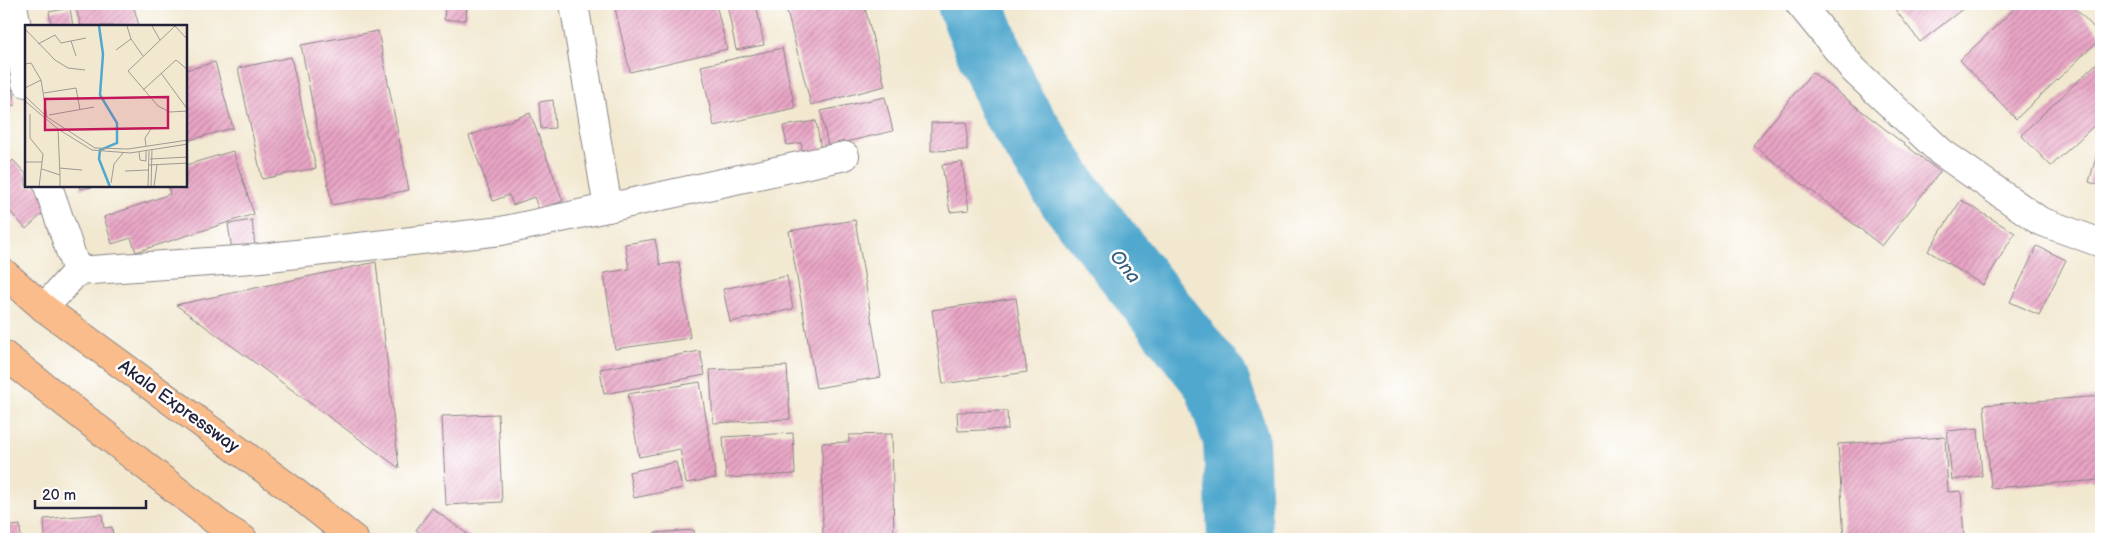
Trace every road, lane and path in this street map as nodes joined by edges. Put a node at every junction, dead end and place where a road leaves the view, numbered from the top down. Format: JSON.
{"nodes":[{"id":1,"x":13,"y":4,"type":"edge"},
{"id":2,"x":574,"y":4,"type":"edge"},
{"id":3,"x":1800,"y":4,"type":"edge"},
{"id":4,"x":25,"y":76,"type":"edge"},
{"id":5,"x":845,"y":156,"type":"dead end"},
{"id":6,"x":49,"y":188,"type":"edge"},
{"id":7,"x":608,"y":208,"type":"junction"},
{"id":8,"x":2101,"y":243,"type":"edge"},
{"id":9,"x":77,"y":272,"type":"junction"},
{"id":10,"x":4,"y":273,"type":"edge"},
{"id":11,"x":44,"y":308,"type":"junction"},
{"id":12,"x":4,"y":355,"type":"edge"},
{"id":13,"x":228,"y":535,"type":"edge"},
{"id":14,"x":354,"y":539,"type":"edge"}],
"edges":[{"from":1,"to":4,"type":"street"},
{"from":2,"to":7,"type":"street"},
{"from":3,"to":8,"type":"street"},
{"from":5,"to":7,"type":"street"},
{"from":6,"to":9,"type":"street"},
{"from":7,"to":9,"type":"street"},
{"from":9,"to":11,"type":"street"},
{"from":10,"to":11,"type":"main road","name":"Akala Expressway"},
{"from":11,"to":14,"type":"main road","name":"Akala Expressway"},
{"from":12,"to":13,"type":"main road"}]}
